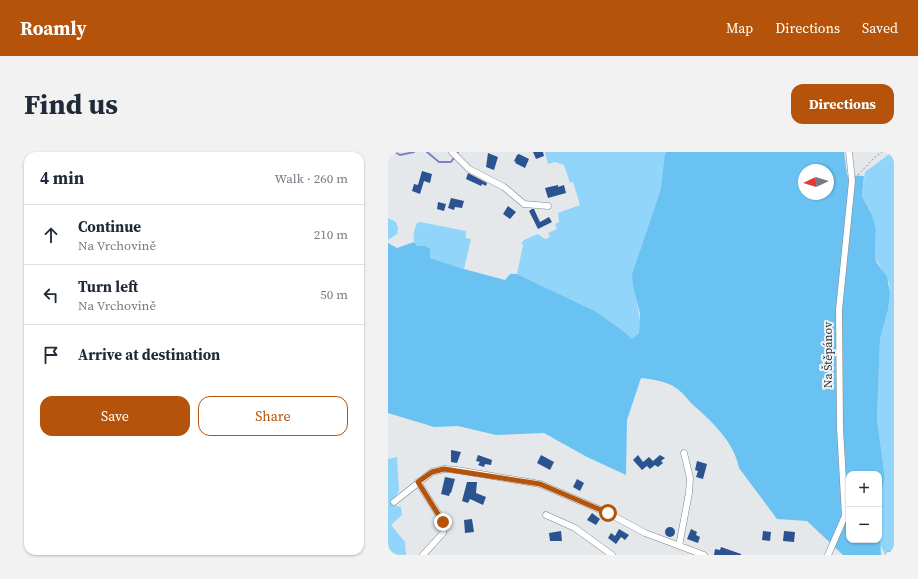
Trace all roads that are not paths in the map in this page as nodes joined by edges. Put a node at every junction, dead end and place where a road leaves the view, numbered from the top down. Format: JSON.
{"nodes":[{"id":1,"x":452,"y":152,"type":"edge"},
{"id":2,"x":849,"y":152,"type":"edge"},
{"id":3,"x":548,"y":206,"type":"dead end"},
{"id":4,"x":684,"y":453,"type":"dead end"},
{"id":5,"x":418,"y":482,"type":"junction"},
{"id":6,"x":394,"y":502,"type":"dead end"},
{"id":7,"x":546,"y":515,"type":"dead end"},
{"id":8,"x":679,"y":546,"type":"junction"},
{"id":9,"x":894,"y":554,"type":"edge"},
{"id":10,"x":423,"y":555,"type":"edge"},
{"id":11,"x":612,"y":555,"type":"edge"},
{"id":12,"x":704,"y":555,"type":"edge"},
{"id":13,"x":828,"y":555,"type":"edge"},
{"id":14,"x":888,"y":555,"type":"edge"}],
"edges":[{"from":1,"to":3,"type":"street"},
{"from":2,"to":13,"type":"street","name":"Na Štěpánov"},
{"from":4,"to":8,"type":"street"},
{"from":5,"to":6,"type":"street"},
{"from":5,"to":8,"type":"street"},
{"from":5,"to":10,"type":"street"},
{"from":7,"to":11,"type":"street"},
{"from":8,"to":12,"type":"street"},
{"from":9,"to":14,"type":"street"}]}
